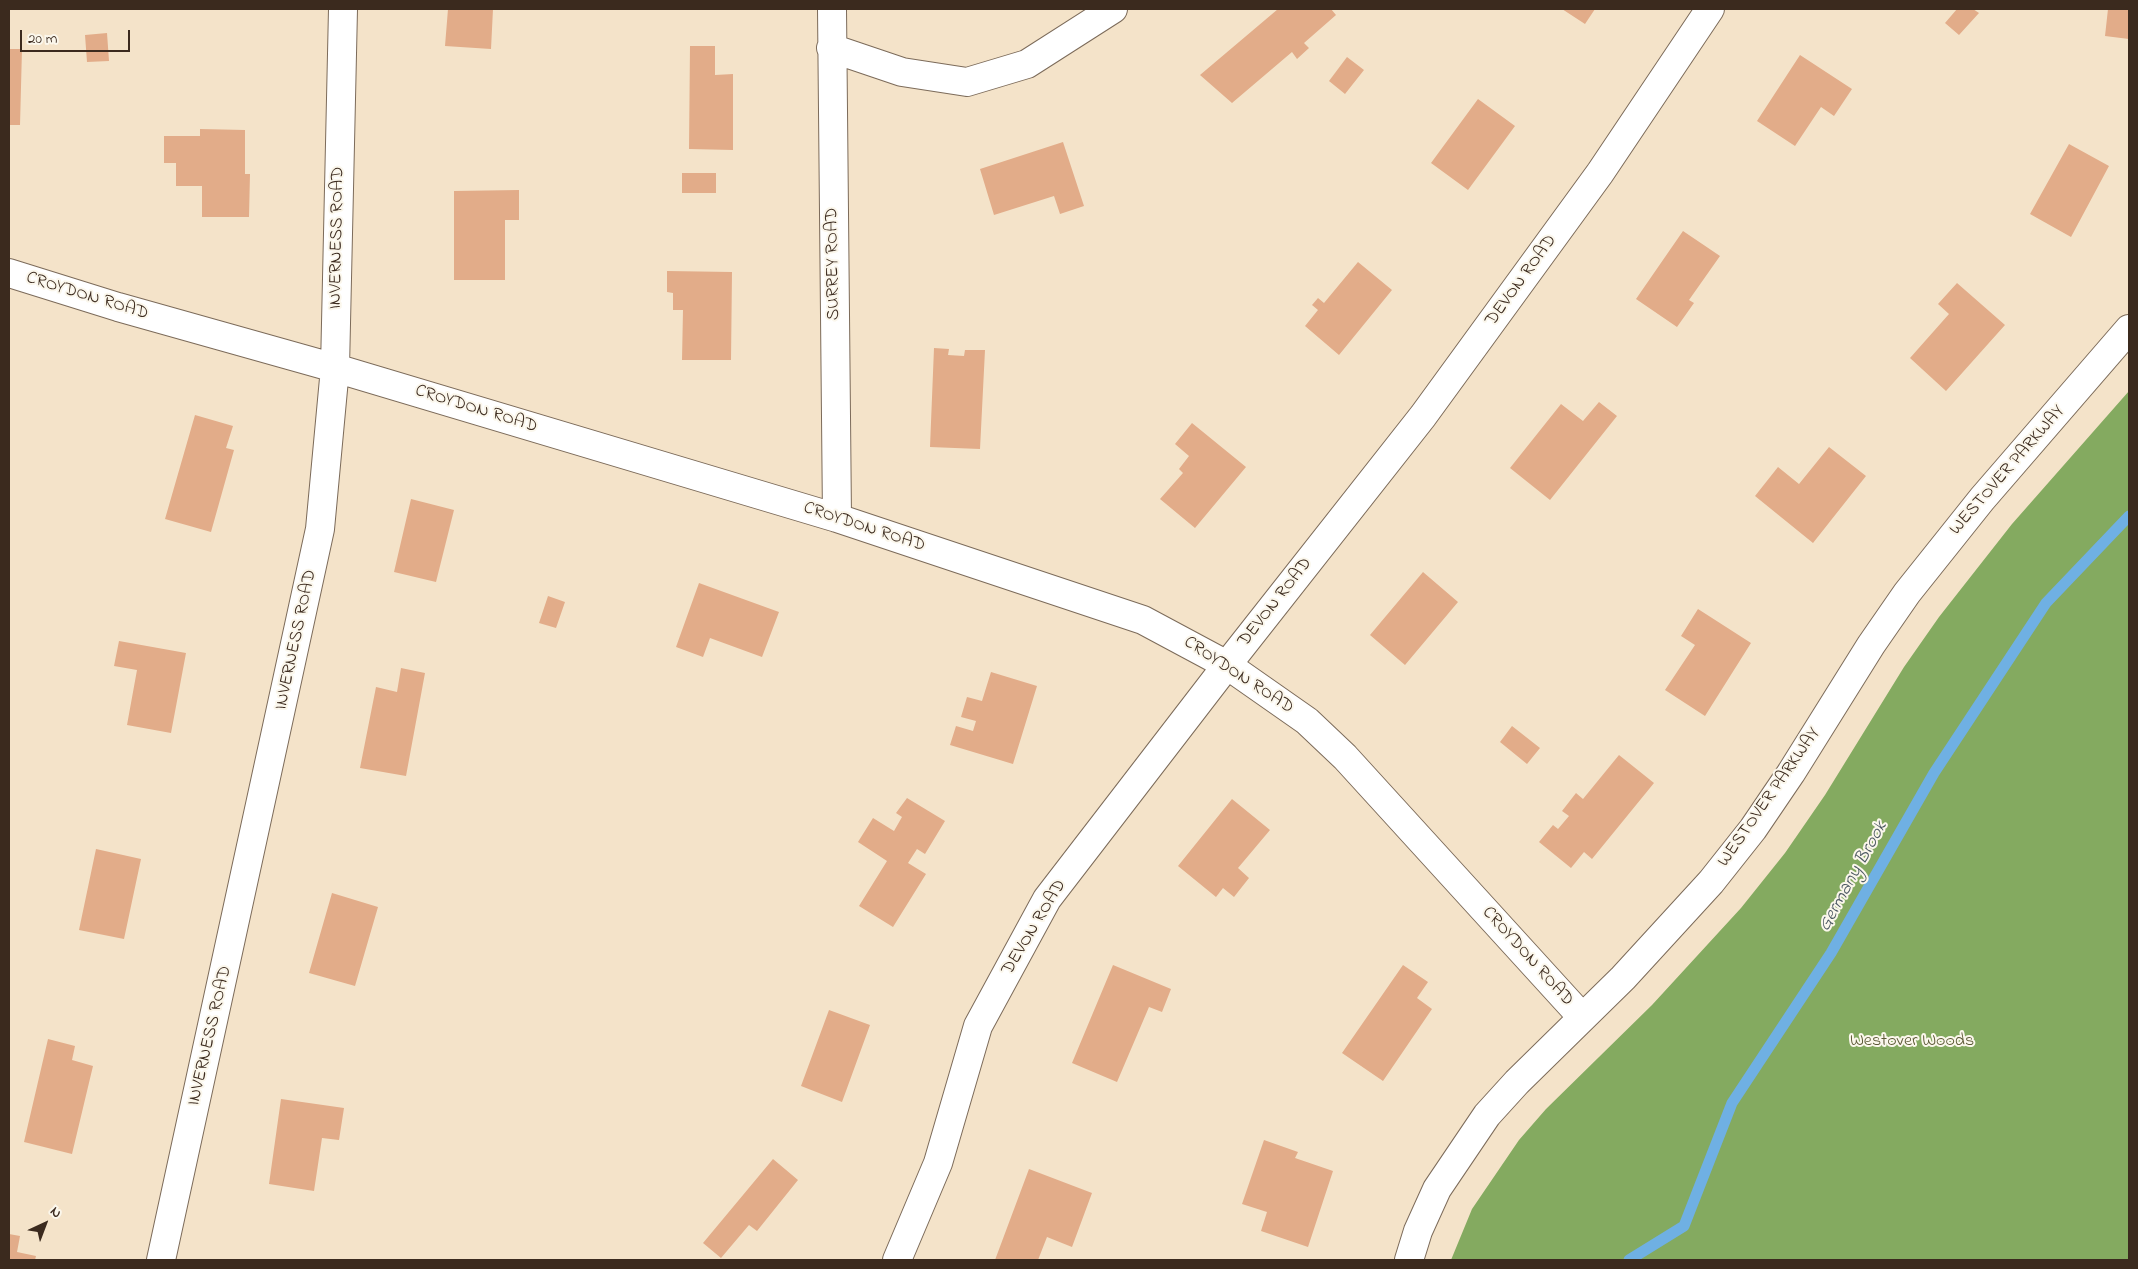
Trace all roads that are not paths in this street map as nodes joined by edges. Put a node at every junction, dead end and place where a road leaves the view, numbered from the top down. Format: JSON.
{"nodes":[{"id":1,"x":343,"y":9,"type":"edge"},
{"id":2,"x":832,"y":9,"type":"edge"},
{"id":3,"x":1113,"y":9,"type":"edge"},
{"id":4,"x":1710,"y":9,"type":"edge"},
{"id":5,"x":831,"y":48,"type":"junction"},
{"id":6,"x":9,"y":273,"type":"edge"},
{"id":7,"x":2129,"y":328,"type":"edge"},
{"id":8,"x":335,"y":368,"type":"junction"},
{"id":9,"x":837,"y":518,"type":"junction"},
{"id":10,"x":1227,"y":665,"type":"junction"},
{"id":11,"x":1582,"y":1017,"type":"junction"},
{"id":12,"x":161,"y":1260,"type":"edge"},
{"id":13,"x":897,"y":1260,"type":"edge"},
{"id":14,"x":1409,"y":1260,"type":"edge"}],
"edges":[{"from":1,"to":8,"type":"street","name":"INVERNESS ROAD"},
{"from":2,"to":5,"type":"street","name":"SURREY ROAD"},
{"from":3,"to":5,"type":"street"},
{"from":4,"to":10,"type":"street","name":"DEVON ROAD"},
{"from":5,"to":9,"type":"street","name":"SURREY ROAD"},
{"from":6,"to":8,"type":"street","name":"CROYDON ROAD"},
{"from":7,"to":11,"type":"street","name":"WESTOVER PARKWAY"},
{"from":8,"to":9,"type":"street","name":"CROYDON ROAD"},
{"from":8,"to":12,"type":"street","name":"INVERNESS ROAD"},
{"from":9,"to":10,"type":"street","name":"CROYDON ROAD"},
{"from":10,"to":11,"type":"street","name":"CROYDON ROAD"},
{"from":10,"to":13,"type":"street","name":"DEVON ROAD"},
{"from":11,"to":14,"type":"street","name":"WESTOVER PARKWAY"}]}
